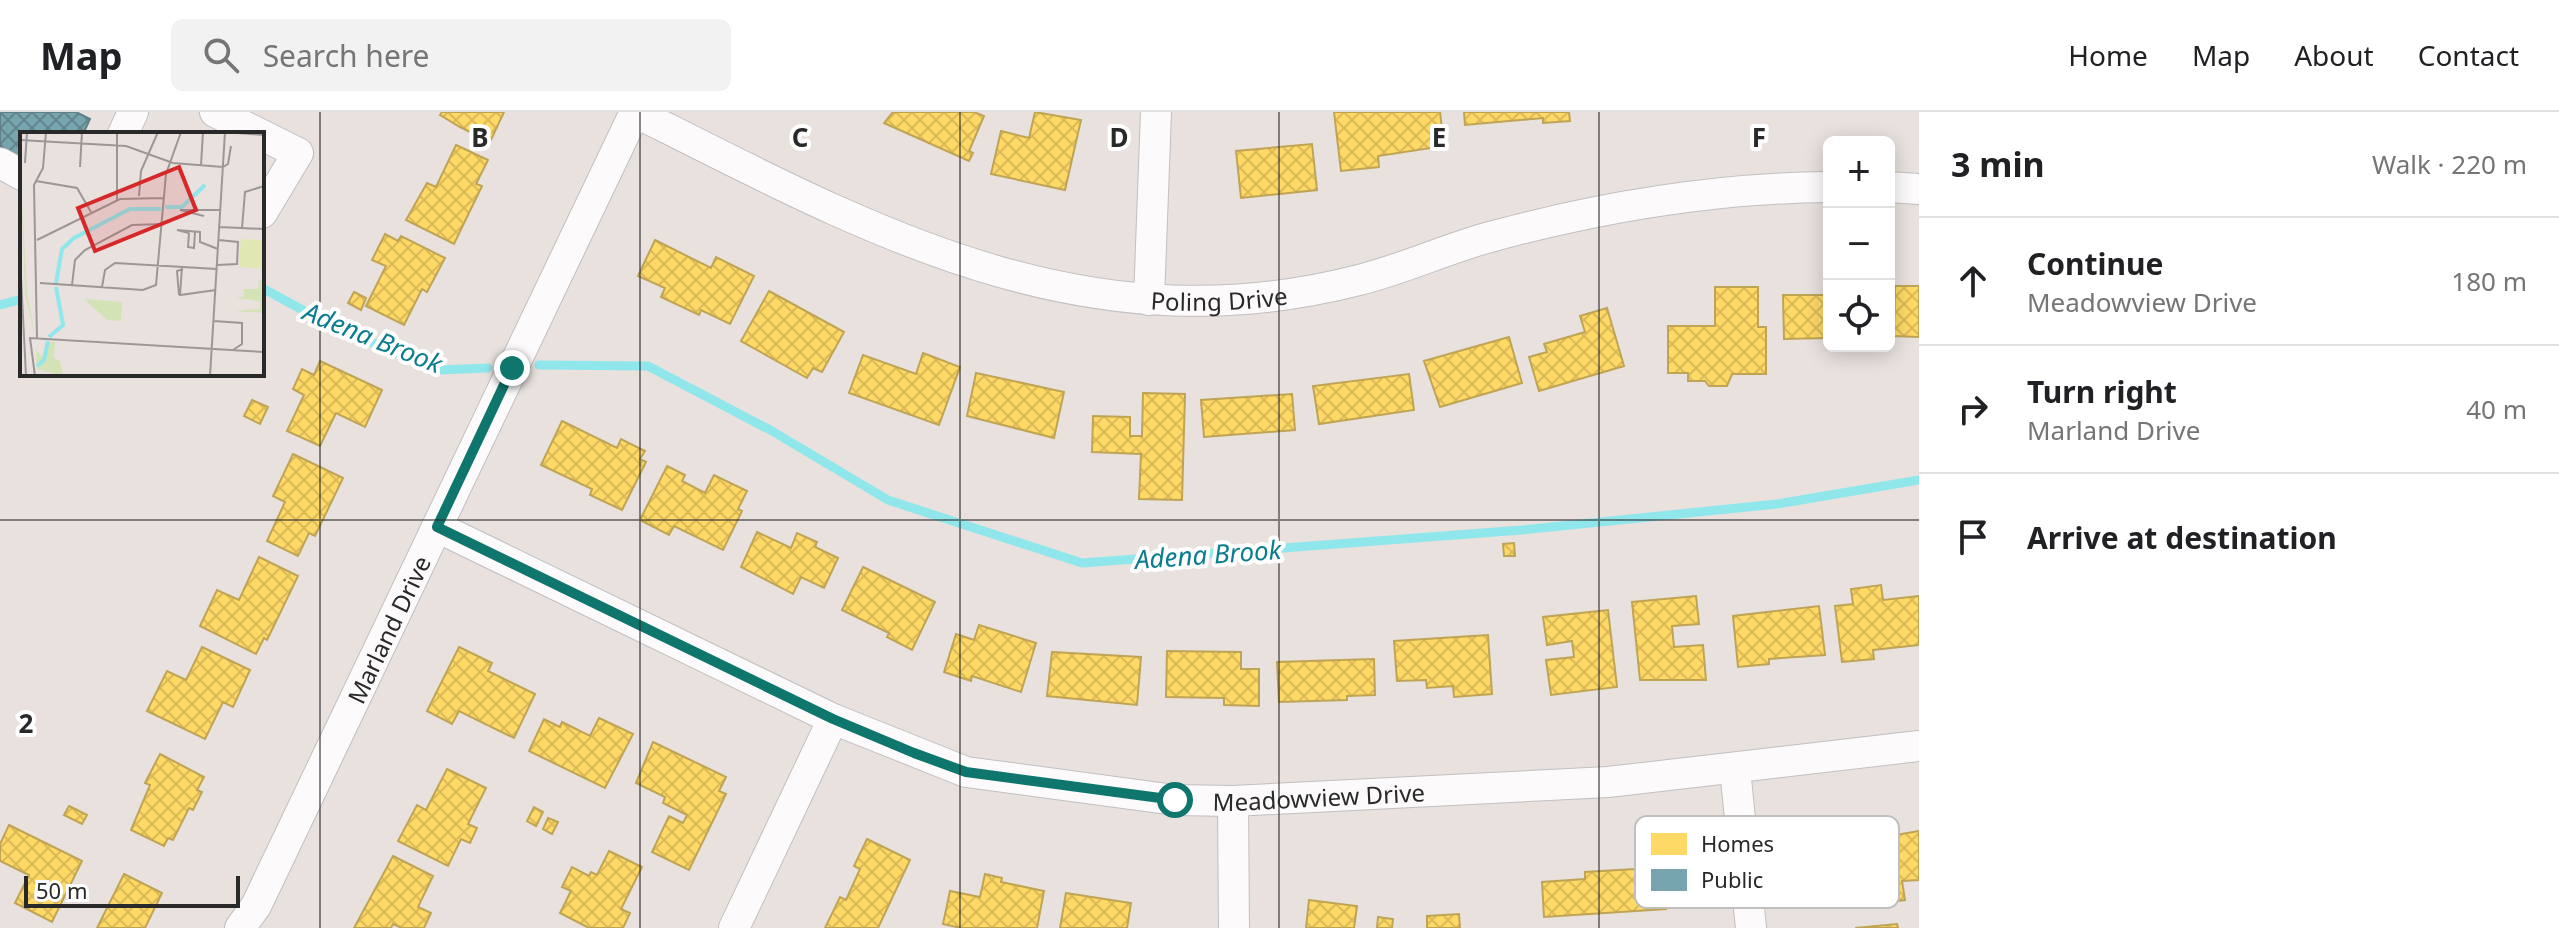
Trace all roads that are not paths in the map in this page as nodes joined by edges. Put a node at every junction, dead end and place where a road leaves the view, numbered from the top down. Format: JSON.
{"nodes":[{"id":1,"x":133,"y":112,"type":"edge"},
{"id":2,"x":635,"y":112,"type":"edge"},
{"id":3,"x":1156,"y":112,"type":"edge"},
{"id":4,"x":215,"y":120,"type":"edge"},
{"id":5,"x":124,"y":132,"type":"edge"},
{"id":6,"x":254,"y":132,"type":"edge"},
{"id":7,"x":264,"y":136,"type":"edge"},
{"id":8,"x":0,"y":163,"type":"edge"},
{"id":9,"x":20,"y":174,"type":"edge"},
{"id":10,"x":1823,"y":187,"type":"edge"},
{"id":11,"x":1895,"y":187,"type":"edge"},
{"id":12,"x":1919,"y":189,"type":"edge"},
{"id":13,"x":264,"y":210,"type":"edge"},
{"id":14,"x":1149,"y":300,"type":"junction"},
{"id":15,"x":437,"y":527,"type":"junction"},
{"id":16,"x":833,"y":719,"type":"junction"},
{"id":17,"x":1919,"y":746,"type":"edge"},
{"id":18,"x":1735,"y":769,"type":"junction"},
{"id":19,"x":1233,"y":801,"type":"junction"},
{"id":20,"x":1740,"y":816,"type":"edge"},
{"id":21,"x":1749,"y":908,"type":"edge"},
{"id":22,"x":240,"y":928,"type":"edge"},
{"id":23,"x":734,"y":928,"type":"edge"},
{"id":24,"x":1234,"y":928,"type":"edge"},
{"id":25,"x":1751,"y":928,"type":"edge"}],
"edges":[{"from":1,"to":5,"type":"street"},
{"from":2,"to":14,"type":"street","name":"Poling Drive"},
{"from":2,"to":15,"type":"street","name":"Marland Drive"},
{"from":3,"to":14,"type":"street"},
{"from":4,"to":6,"type":"street"},
{"from":7,"to":13,"type":"street"},
{"from":8,"to":9,"type":"street"},
{"from":10,"to":14,"type":"street","name":"Poling Drive"},
{"from":11,"to":12,"type":"street"},
{"from":15,"to":16,"type":"street","name":"Meadowview Drive"},
{"from":15,"to":22,"type":"street","name":"Marland Drive"},
{"from":16,"to":19,"type":"street","name":"Meadowview Drive"},
{"from":16,"to":23,"type":"street"},
{"from":17,"to":18,"type":"street","name":"Meadowview Drive"},
{"from":18,"to":19,"type":"street","name":"Meadowview Drive"},
{"from":18,"to":20,"type":"street"},
{"from":19,"to":24,"type":"street"},
{"from":21,"to":25,"type":"street"}]}
